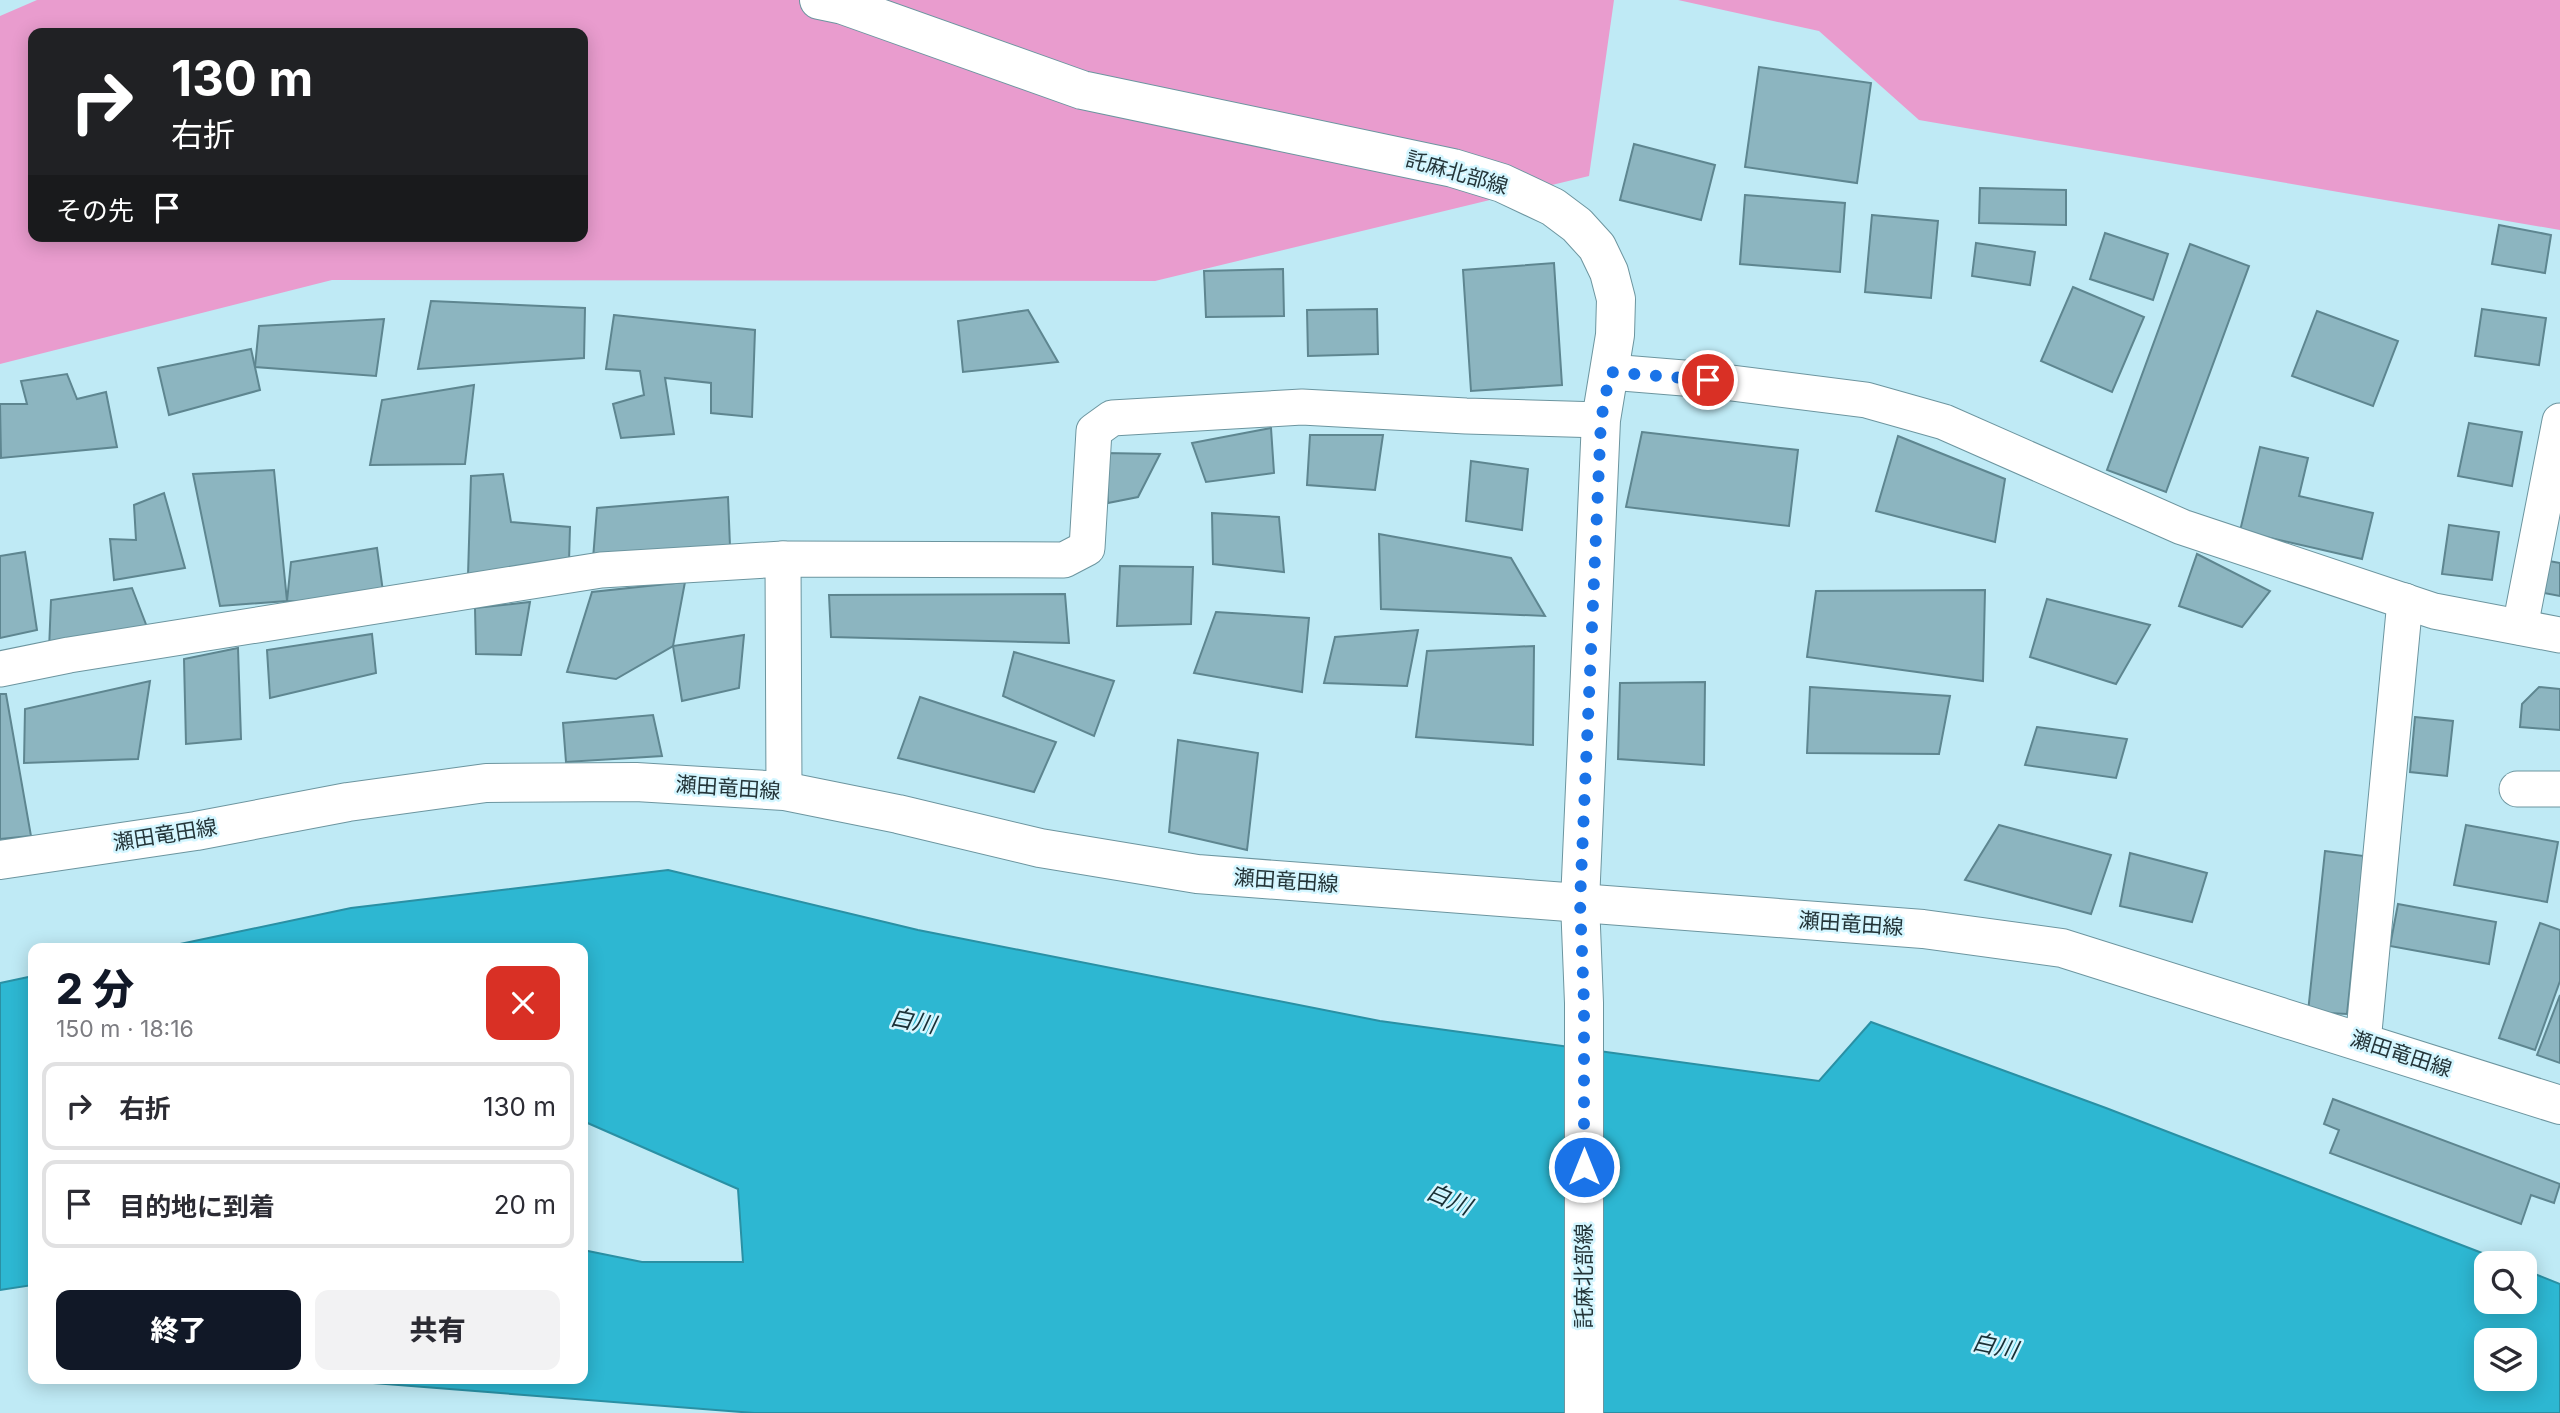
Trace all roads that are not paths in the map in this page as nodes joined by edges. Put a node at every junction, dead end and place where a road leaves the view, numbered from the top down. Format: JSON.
{"nodes":[{"id":1,"x":819,"y":0,"type":"edge"},
{"id":2,"x":1610,"y":372,"type":"junction"},
{"id":3,"x":1601,"y":420,"type":"junction"},
{"id":4,"x":2560,"y":421,"type":"edge"},
{"id":5,"x":783,"y":559,"type":"junction"},
{"id":6,"x":2405,"y":601,"type":"junction"},
{"id":7,"x":2520,"y":627,"type":"junction"},
{"id":8,"x":2560,"y":635,"type":"edge"},
{"id":9,"x":0,"y":668,"type":"edge"},
{"id":10,"x":2517,"y":789,"type":"dead end"},
{"id":11,"x":2560,"y":789,"type":"edge"},
{"id":12,"x":784,"y":791,"type":"junction"},
{"id":13,"x":0,"y":860,"type":"edge"},
{"id":14,"x":1580,"y":902,"type":"junction"},
{"id":15,"x":2363,"y":1042,"type":"junction"},
{"id":16,"x":2560,"y":1105,"type":"edge"},
{"id":17,"x":1584,"y":1413,"type":"edge"}],
"edges":[{"from":1,"to":2,"type":"main road","name":"託麻北部線"},
{"from":2,"to":3,"type":"main road","name":"託麻北部線"},
{"from":2,"to":6,"type":"street"},
{"from":3,"to":5,"type":"street"},
{"from":3,"to":14,"type":"main road","name":"託麻北部線"},
{"from":4,"to":7,"type":"street"},
{"from":5,"to":9,"type":"street"},
{"from":5,"to":12,"type":"street"},
{"from":6,"to":7,"type":"street"},
{"from":6,"to":15,"type":"street"},
{"from":7,"to":8,"type":"street"},
{"from":10,"to":11,"type":"street"},
{"from":12,"to":13,"type":"main road","name":"瀬田竜田線"},
{"from":12,"to":14,"type":"main road","name":"瀬田竜田線"},
{"from":14,"to":15,"type":"main road","name":"瀬田竜田線"},
{"from":14,"to":17,"type":"main road","name":"託麻北部線"},
{"from":15,"to":16,"type":"main road","name":"瀬田竜田線"}]}
